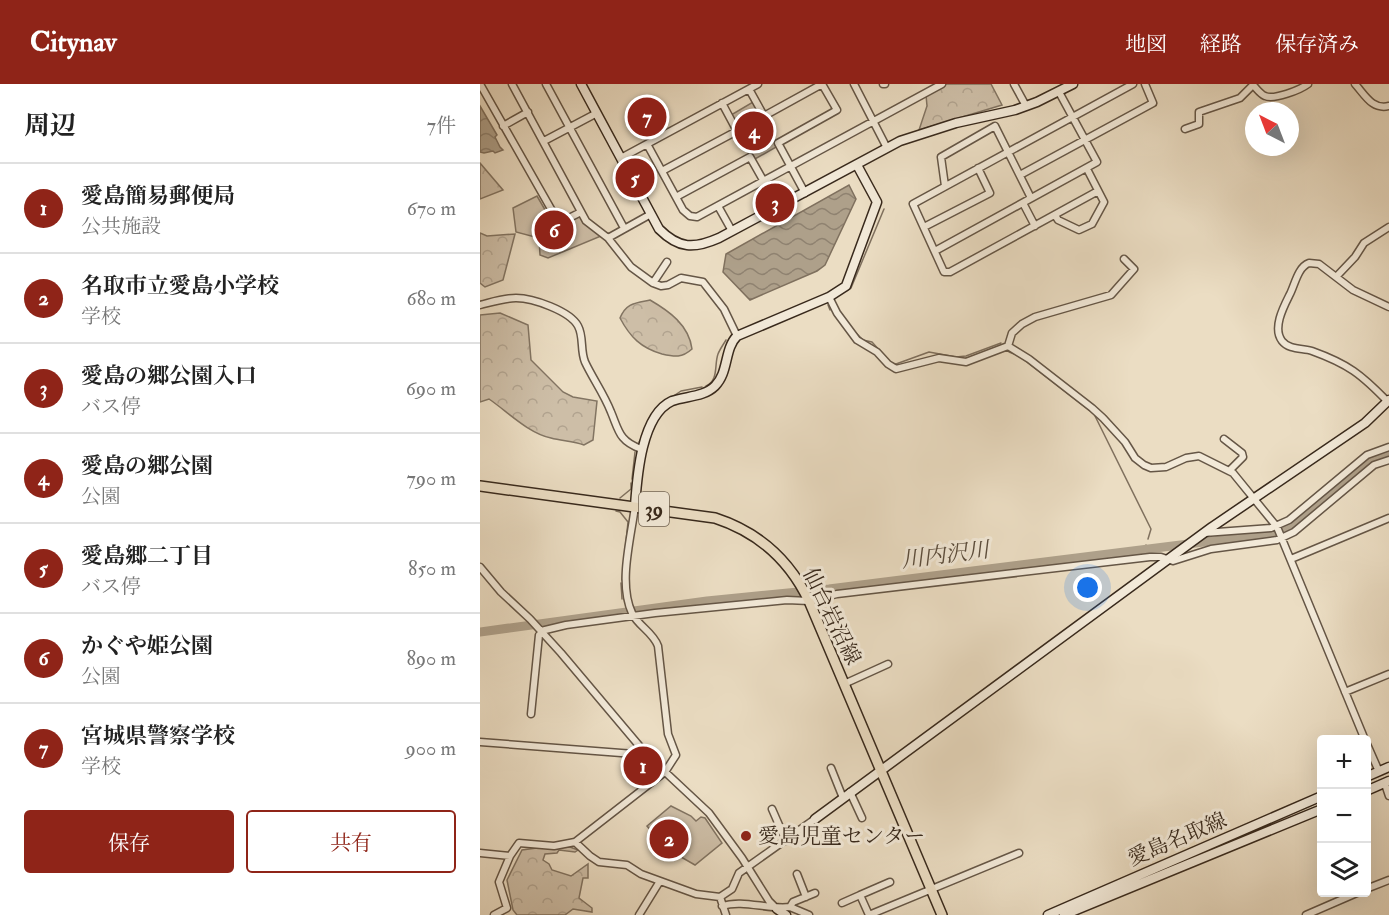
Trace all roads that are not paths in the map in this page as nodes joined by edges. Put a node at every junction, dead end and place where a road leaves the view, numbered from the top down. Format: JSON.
{"nodes":[{"id":1,"x":480,"y":84,"type":"edge"},
{"id":2,"x":512,"y":84,"type":"edge"},
{"id":3,"x":546,"y":84,"type":"edge"},
{"id":4,"x":581,"y":84,"type":"edge"},
{"id":5,"x":758,"y":84,"type":"edge"},
{"id":6,"x":822,"y":84,"type":"edge"},
{"id":7,"x":854,"y":84,"type":"edge"},
{"id":8,"x":942,"y":84,"type":"edge"},
{"id":9,"x":1014,"y":84,"type":"edge"},
{"id":10,"x":1073,"y":84,"type":"edge"},
{"id":11,"x":1133,"y":84,"type":"edge"},
{"id":12,"x":1145,"y":84,"type":"edge"},
{"id":13,"x":1308,"y":84,"type":"edge"},
{"id":14,"x":1355,"y":84,"type":"edge"},
{"id":15,"x":1057,"y":88,"type":"edge"},
{"id":16,"x":749,"y":89,"type":"junction"},
{"id":17,"x":722,"y":103,"type":"junction"},
{"id":18,"x":1026,"y":106,"type":"junction"},
{"id":19,"x":1389,"y":106,"type":"edge"},
{"id":20,"x":528,"y":112,"type":"junction"},
{"id":21,"x":597,"y":113,"type":"junction"},
{"id":22,"x":1071,"y":116,"type":"junction"},
{"id":23,"x":874,"y":121,"type":"junction"},
{"id":24,"x":503,"y":126,"type":"junction"},
{"id":25,"x":569,"y":127,"type":"junction"},
{"id":26,"x":1185,"y":129,"type":"dead end"},
{"id":27,"x":1085,"y":140,"type":"junction"},
{"id":28,"x":544,"y":141,"type":"junction"},
{"id":29,"x":647,"y":144,"type":"junction"},
{"id":30,"x":888,"y":148,"type":"junction"},
{"id":31,"x":1008,"y":152,"type":"junction"},
{"id":32,"x":621,"y":158,"type":"junction"},
{"id":33,"x":857,"y":165,"type":"junction"},
{"id":34,"x":791,"y":166,"type":"junction"},
{"id":35,"x":978,"y":168,"type":"junction"},
{"id":36,"x":1087,"y":169,"type":"junction"},
{"id":37,"x":662,"y":171,"type":"junction"},
{"id":38,"x":1020,"y":175,"type":"junction"},
{"id":39,"x":763,"y":180,"type":"junction"},
{"id":40,"x":945,"y":186,"type":"junction"},
{"id":41,"x":1098,"y":191,"type":"junction"},
{"id":42,"x":805,"y":193,"type":"junction"},
{"id":43,"x":676,"y":197,"type":"junction"},
{"id":44,"x":1031,"y":198,"type":"junction"},
{"id":45,"x":1023,"y":203,"type":"junction"},
{"id":46,"x":718,"y":206,"type":"junction"},
{"id":47,"x":581,"y":212,"type":"junction"},
{"id":48,"x":651,"y":214,"type":"junction"},
{"id":49,"x":1055,"y":215,"type":"junction"},
{"id":50,"x":1035,"y":226,"type":"junction"},
{"id":51,"x":924,"y":227,"type":"junction"},
{"id":52,"x":1389,"y":227,"type":"edge"},
{"id":53,"x":624,"y":228,"type":"junction"},
{"id":54,"x":732,"y":231,"type":"junction"},
{"id":55,"x":608,"y":238,"type":"junction"},
{"id":56,"x":935,"y":251,"type":"junction"},
{"id":57,"x":1124,"y":259,"type":"dead end"},
{"id":58,"x":667,"y":262,"type":"dead end"},
{"id":59,"x":1336,"y":277,"type":"junction"},
{"id":60,"x":653,"y":283,"type":"junction"},
{"id":61,"x":829,"y":297,"type":"junction"},
{"id":62,"x":480,"y":305,"type":"edge"},
{"id":63,"x":1389,"y":307,"type":"edge"},
{"id":64,"x":737,"y":336,"type":"junction"},
{"id":65,"x":1008,"y":346,"type":"junction"},
{"id":66,"x":1388,"y":401,"type":"edge"},
{"id":67,"x":1224,"y":439,"type":"dead end"},
{"id":68,"x":1389,"y":447,"type":"edge"},
{"id":69,"x":641,"y":449,"type":"junction"},
{"id":70,"x":1389,"y":460,"type":"edge"},
{"id":71,"x":1229,"y":471,"type":"junction"},
{"id":72,"x":480,"y":486,"type":"edge"},
{"id":73,"x":1254,"y":498,"type":"junction"},
{"id":74,"x":635,"y":506,"type":"junction"},
{"id":75,"x":1389,"y":518,"type":"edge"},
{"id":76,"x":1279,"y":533,"type":"junction"},
{"id":77,"x":1201,"y":535,"type":"junction"},
{"id":78,"x":1171,"y":557,"type":"junction"},
{"id":79,"x":1291,"y":560,"type":"junction"},
{"id":80,"x":480,"y":567,"type":"edge"},
{"id":81,"x":808,"y":599,"type":"junction"},
{"id":82,"x":634,"y":616,"type":"junction"},
{"id":83,"x":541,"y":631,"type":"junction"},
{"id":84,"x":888,"y":663,"type":"dead end"},
{"id":85,"x":1389,"y":674,"type":"edge"},
{"id":86,"x":844,"y":684,"type":"junction"},
{"id":87,"x":1345,"y":692,"type":"junction"},
{"id":88,"x":531,"y":714,"type":"dead end"},
{"id":89,"x":1363,"y":735,"type":"edge"},
{"id":90,"x":480,"y":742,"type":"edge"},
{"id":91,"x":1371,"y":753,"type":"edge"},
{"id":92,"x":647,"y":755,"type":"junction"},
{"id":93,"x":1377,"y":767,"type":"dead end"},
{"id":94,"x":1389,"y":767,"type":"edge"},
{"id":95,"x":831,"y":768,"type":"dead end"},
{"id":96,"x":881,"y":770,"type":"junction"},
{"id":97,"x":665,"y":772,"type":"junction"},
{"id":98,"x":1371,"y":775,"type":"edge"},
{"id":99,"x":1387,"y":784,"type":"edge"},
{"id":100,"x":1371,"y":789,"type":"edge"},
{"id":101,"x":847,"y":795,"type":"junction"},
{"id":102,"x":1389,"y":796,"type":"edge"},
{"id":103,"x":1317,"y":798,"type":"edge"},
{"id":104,"x":772,"y":809,"type":"dead end"},
{"id":105,"x":1317,"y":811,"type":"edge"},
{"id":106,"x":862,"y":818,"type":"dead end"},
{"id":107,"x":814,"y":819,"type":"joint"},
{"id":108,"x":786,"y":841,"type":"junction"},
{"id":109,"x":575,"y":842,"type":"junction"},
{"id":110,"x":480,"y":853,"type":"edge"},
{"id":111,"x":1019,"y":853,"type":"dead end"},
{"id":112,"x":510,"y":856,"type":"junction"},
{"id":113,"x":747,"y":867,"type":"junction"},
{"id":114,"x":797,"y":874,"type":"dead end"},
{"id":115,"x":1389,"y":880,"type":"edge"},
{"id":116,"x":660,"y":881,"type":"junction"},
{"id":117,"x":890,"y":882,"type":"dead end"},
{"id":118,"x":1371,"y":887,"type":"edge"},
{"id":119,"x":931,"y":889,"type":"junction"},
{"id":120,"x":815,"y":893,"type":"dead end"},
{"id":121,"x":860,"y":895,"type":"junction"},
{"id":122,"x":720,"y":897,"type":"junction"},
{"id":123,"x":806,"y":897,"type":"junction"},
{"id":124,"x":1347,"y":897,"type":"edge"},
{"id":125,"x":842,"y":903,"type":"dead end"},
{"id":126,"x":722,"y":906,"type":"junction"},
{"id":127,"x":777,"y":909,"type":"junction"},
{"id":128,"x":788,"y":911,"type":"edge"},
{"id":129,"x":494,"y":915,"type":"edge"},
{"id":130,"x":639,"y":915,"type":"edge"},
{"id":131,"x":726,"y":915,"type":"edge"},
{"id":132,"x":810,"y":915,"type":"edge"},
{"id":133,"x":869,"y":915,"type":"edge"},
{"id":134,"x":942,"y":915,"type":"edge"},
{"id":135,"x":1048,"y":915,"type":"edge"},
{"id":136,"x":1064,"y":915,"type":"edge"},
{"id":137,"x":1306,"y":915,"type":"edge"}],
"edges":[{"from":1,"to":24,"type":"street"},
{"from":2,"to":20,"type":"street"},
{"from":3,"to":25,"type":"street"},
{"from":4,"to":21,"type":"street"},
{"from":5,"to":16,"type":"street"},
{"from":6,"to":16,"type":"street"},
{"from":6,"to":34,"type":"street"},
{"from":7,"to":23,"type":"street"},
{"from":8,"to":23,"type":"street"},
{"from":9,"to":18,"type":"street"},
{"from":10,"to":15,"type":"street"},
{"from":11,"to":22,"type":"street"},
{"from":12,"to":27,"type":"street"},
{"from":13,"to":26,"type":"street"},
{"from":14,"to":19,"type":"street"},
{"from":15,"to":18,"type":"street"},
{"from":15,"to":22,"type":"street"},
{"from":16,"to":17,"type":"street"},
{"from":17,"to":29,"type":"street"},
{"from":17,"to":37,"type":"street"},
{"from":18,"to":30,"type":"street"},
{"from":20,"to":24,"type":"street"},
{"from":20,"to":28,"type":"street"},
{"from":21,"to":25,"type":"street"},
{"from":21,"to":32,"type":"street"},
{"from":22,"to":27,"type":"street"},
{"from":22,"to":31,"type":"street"},
{"from":23,"to":30,"type":"street"},
{"from":23,"to":34,"type":"street"},
{"from":24,"to":47,"type":"street"},
{"from":25,"to":28,"type":"street"},
{"from":25,"to":53,"type":"street"},
{"from":27,"to":36,"type":"street"},
{"from":27,"to":38,"type":"street"},
{"from":28,"to":47,"type":"street"},
{"from":29,"to":32,"type":"street"},
{"from":29,"to":37,"type":"street"},
{"from":30,"to":33,"type":"street"},
{"from":31,"to":35,"type":"street"},
{"from":31,"to":38,"type":"street"},
{"from":31,"to":40,"type":"street"},
{"from":32,"to":48,"type":"street"},
{"from":33,"to":42,"type":"street"},
{"from":33,"to":61,"type":"street"},
{"from":34,"to":39,"type":"street"},
{"from":34,"to":42,"type":"street"},
{"from":35,"to":40,"type":"street"},
{"from":35,"to":51,"type":"street"},
{"from":36,"to":41,"type":"street"},
{"from":36,"to":44,"type":"street"},
{"from":37,"to":43,"type":"street"},
{"from":38,"to":44,"type":"street"},
{"from":39,"to":43,"type":"street"},
{"from":39,"to":46,"type":"street"},
{"from":40,"to":51,"type":"street"},
{"from":41,"to":49,"type":"street"},
{"from":41,"to":49,"type":"street"},
{"from":42,"to":54,"type":"street"},
{"from":43,"to":46,"type":"street"},
{"from":44,"to":45,"type":"street"},
{"from":45,"to":50,"type":"street"},
{"from":45,"to":56,"type":"street"},
{"from":46,"to":54,"type":"street"},
{"from":47,"to":55,"type":"street"},
{"from":48,"to":53,"type":"street"},
{"from":48,"to":54,"type":"street"},
{"from":49,"to":50,"type":"street"},
{"from":50,"to":56,"type":"street"},
{"from":51,"to":56,"type":"street"},
{"from":52,"to":59,"type":"street"},
{"from":53,"to":55,"type":"street"},
{"from":55,"to":60,"type":"street"},
{"from":57,"to":65,"type":"street"},
{"from":58,"to":60,"type":"street"},
{"from":59,"to":63,"type":"street"},
{"from":59,"to":66,"type":"street"},
{"from":60,"to":64,"type":"street"},
{"from":61,"to":64,"type":"street"},
{"from":61,"to":65,"type":"street"},
{"from":62,"to":69,"type":"street"},
{"from":64,"to":69,"type":"street"},
{"from":65,"to":71,"type":"street"},
{"from":66,"to":73,"type":"street"},
{"from":67,"to":71,"type":"street"},
{"from":68,"to":76,"type":"street"},
{"from":69,"to":74,"type":"street"},
{"from":70,"to":76,"type":"street"},
{"from":71,"to":73,"type":"street"},
{"from":72,"to":74,"type":"main road","name":"仙台岩沼線","number":"39"},
{"from":73,"to":76,"type":"street"},
{"from":73,"to":77,"type":"street"},
{"from":74,"to":81,"type":"main road","name":"仙台岩沼線","number":"39"},
{"from":74,"to":82,"type":"street"},
{"from":75,"to":79,"type":"street"},
{"from":76,"to":77,"type":"street"},
{"from":76,"to":78,"type":"street"},
{"from":76,"to":79,"type":"street"},
{"from":77,"to":78,"type":"street"},
{"from":78,"to":81,"type":"street"},
{"from":78,"to":96,"type":"street"},
{"from":79,"to":87,"type":"street"},
{"from":80,"to":83,"type":"street"},
{"from":81,"to":82,"type":"street"},
{"from":81,"to":86,"type":"main road","name":"仙台岩沼線","number":"39"},
{"from":82,"to":83,"type":"street"},
{"from":82,"to":97,"type":"street"},
{"from":83,"to":88,"type":"street"},
{"from":83,"to":92,"type":"street"},
{"from":84,"to":86,"type":"street"},
{"from":85,"to":87,"type":"street"},
{"from":86,"to":96,"type":"main road","name":"仙台岩沼線","number":"39"},
{"from":87,"to":89,"type":"street"},
{"from":90,"to":92,"type":"street"},
{"from":91,"to":93,"type":"street"},
{"from":92,"to":97,"type":"street"},
{"from":94,"to":98,"type":"street"},
{"from":95,"to":101,"type":"street"},
{"from":96,"to":101,"type":"street"},
{"from":96,"to":119,"type":"main road","name":"仙台岩沼線","number":"39"},
{"from":97,"to":109,"type":"street"},
{"from":97,"to":113,"type":"street"},
{"from":99,"to":100,"type":"street"},
{"from":99,"to":102,"type":"street"},
{"from":101,"to":106,"type":"street"},
{"from":101,"to":107,"type":"street"},
{"from":103,"to":135,"type":"street","name":"愛島名取線"},
{"from":104,"to":108,"type":"street"},
{"from":105,"to":136,"type":"street","name":"愛島名取線"},
{"from":107,"to":108,"type":"street"},
{"from":108,"to":113,"type":"street"},
{"from":109,"to":112,"type":"street"},
{"from":109,"to":116,"type":"street"},
{"from":110,"to":112,"type":"street"},
{"from":111,"to":119,"type":"street"},
{"from":112,"to":129,"type":"street"},
{"from":113,"to":122,"type":"street"},
{"from":113,"to":127,"type":"street"},
{"from":114,"to":123,"type":"street"},
{"from":115,"to":118,"type":"street"},
{"from":116,"to":122,"type":"street"},
{"from":116,"to":130,"type":"street"},
{"from":117,"to":121,"type":"street"},
{"from":119,"to":133,"type":"street"},
{"from":119,"to":134,"type":"main road","name":"仙台岩沼線","number":"39"},
{"from":120,"to":123,"type":"street"},
{"from":121,"to":125,"type":"street"},
{"from":121,"to":133,"type":"street"},
{"from":122,"to":126,"type":"street"},
{"from":123,"to":128,"type":"street"},
{"from":124,"to":137,"type":"street"},
{"from":126,"to":127,"type":"street"},
{"from":126,"to":131,"type":"street"},
{"from":127,"to":128,"type":"street"},
{"from":128,"to":132,"type":"street"}]}
